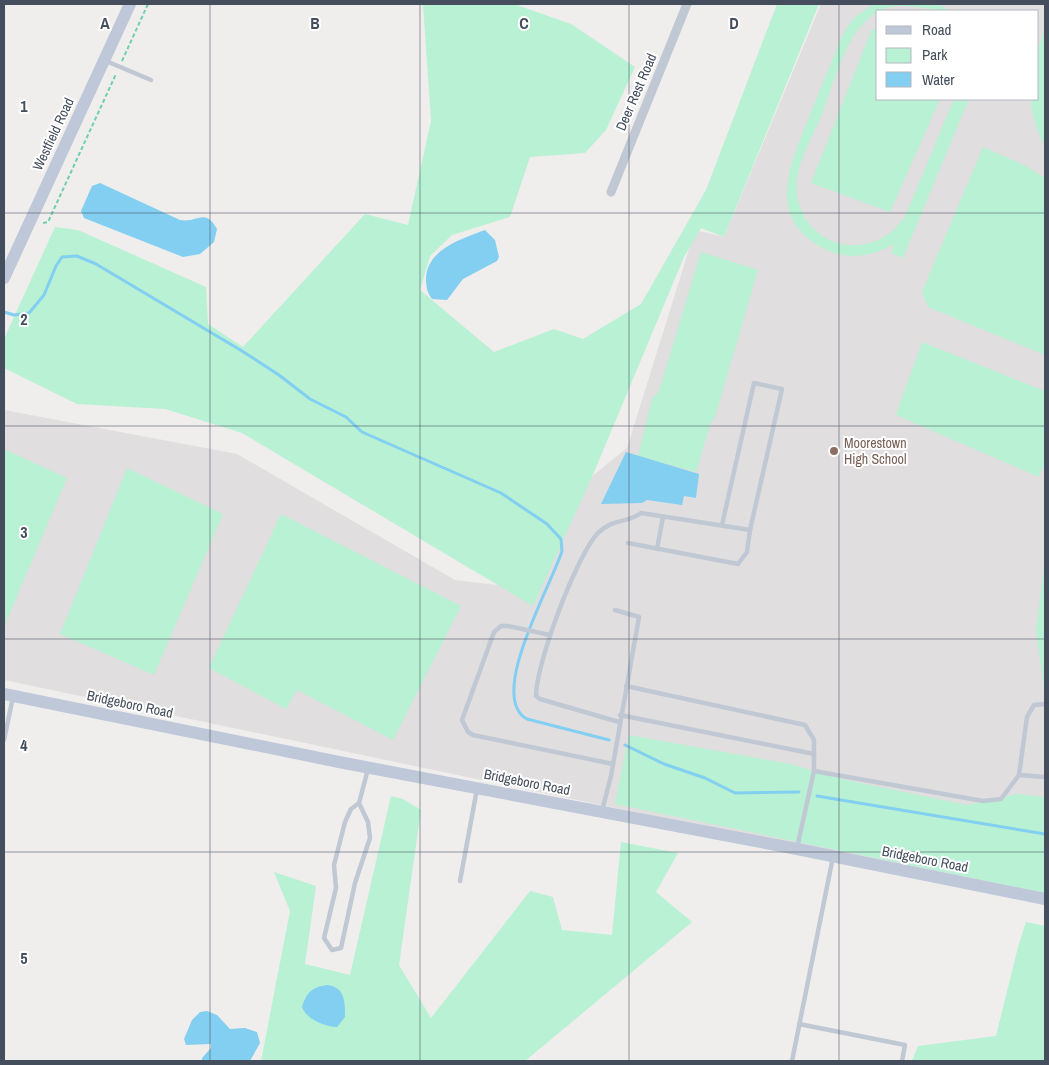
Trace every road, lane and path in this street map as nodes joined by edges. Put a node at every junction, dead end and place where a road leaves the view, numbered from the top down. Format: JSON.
{"nodes":[{"id":1,"x":130,"y":4,"type":"edge"},
{"id":2,"x":148,"y":4,"type":"edge"},
{"id":3,"x":687,"y":4,"type":"edge"},
{"id":4,"x":104,"y":60,"type":"junction"},
{"id":5,"x":119,"y":67,"type":"junction"},
{"id":6,"x":151,"y":80,"type":"dead end"},
{"id":7,"x":611,"y":192,"type":"dead end"},
{"id":8,"x":48,"y":222,"type":"dead end"},
{"id":9,"x":4,"y":278,"type":"edge"},
{"id":10,"x":663,"y":516,"type":"junction"},
{"id":11,"x":722,"y":524,"type":"junction"},
{"id":12,"x":750,"y":530,"type":"junction"},
{"id":13,"x":628,"y":543,"type":"dead end"},
{"id":14,"x":657,"y":549,"type":"junction"},
{"id":15,"x":615,"y":610,"type":"dead end"},
{"id":16,"x":550,"y":635,"type":"junction"},
{"id":17,"x":626,"y":686,"type":"junction"},
{"id":18,"x":9,"y":694,"type":"edge"},
{"id":19,"x":1045,"y":704,"type":"edge"},
{"id":20,"x":620,"y":715,"type":"junction"},
{"id":21,"x":619,"y":722,"type":"junction"},
{"id":22,"x":4,"y":740,"type":"edge"},
{"id":23,"x":814,"y":754,"type":"junction"},
{"id":24,"x":613,"y":764,"type":"junction"},
{"id":25,"x":368,"y":768,"type":"junction"},
{"id":26,"x":814,"y":771,"type":"junction"},
{"id":27,"x":1019,"y":775,"type":"junction"},
{"id":28,"x":1045,"y":777,"type":"edge"},
{"id":29,"x":478,"y":788,"type":"junction"},
{"id":30,"x":359,"y":803,"type":"junction"},
{"id":31,"x":602,"y":811,"type":"junction"},
{"id":32,"x":797,"y":849,"type":"junction"},
{"id":33,"x":833,"y":856,"type":"junction"},
{"id":34,"x":460,"y":881,"type":"dead end"},
{"id":35,"x":1045,"y":898,"type":"edge"},
{"id":36,"x":799,"y":1024,"type":"junction"},
{"id":37,"x":792,"y":1061,"type":"edge"},
{"id":38,"x":902,"y":1061,"type":"edge"}],
"edges":[{"from":1,"to":4,"type":"main road","name":"Westfield Road"},
{"from":2,"to":5,"type":"path"},
{"from":3,"to":7,"type":"street","name":"Deer Rest Road"},
{"from":4,"to":5,"type":"lane"},
{"from":4,"to":9,"type":"main road","name":"Westfield Road"},
{"from":5,"to":6,"type":"lane"},
{"from":5,"to":8,"type":"path"},
{"from":10,"to":11,"type":"lane"},
{"from":10,"to":14,"type":"lane"},
{"from":10,"to":16,"type":"lane"},
{"from":11,"to":12,"type":"lane"},
{"from":11,"to":12,"type":"lane"},
{"from":12,"to":14,"type":"lane"},
{"from":13,"to":14,"type":"lane"},
{"from":15,"to":17,"type":"lane"},
{"from":16,"to":21,"type":"lane"},
{"from":16,"to":24,"type":"lane"},
{"from":17,"to":20,"type":"lane"},
{"from":17,"to":23,"type":"lane"},
{"from":18,"to":22,"type":"lane"},
{"from":18,"to":25,"type":"main road","name":"Bridgeboro Road"},
{"from":19,"to":27,"type":"lane"},
{"from":20,"to":21,"type":"lane"},
{"from":20,"to":23,"type":"lane"},
{"from":21,"to":24,"type":"lane"},
{"from":23,"to":26,"type":"lane"},
{"from":24,"to":31,"type":"lane"},
{"from":25,"to":29,"type":"main road","name":"Bridgeboro Road"},
{"from":25,"to":30,"type":"lane"},
{"from":26,"to":27,"type":"lane"},
{"from":26,"to":32,"type":"lane"},
{"from":27,"to":28,"type":"lane"},
{"from":29,"to":31,"type":"main road","name":"Bridgeboro Road"},
{"from":29,"to":34,"type":"lane"},
{"from":30,"to":30,"type":"lane"},
{"from":31,"to":32,"type":"main road","name":"Bridgeboro Road"},
{"from":32,"to":33,"type":"main road","name":"Bridgeboro Road"},
{"from":33,"to":35,"type":"main road","name":"Bridgeboro Road"},
{"from":33,"to":36,"type":"lane"},
{"from":36,"to":37,"type":"lane"},
{"from":36,"to":38,"type":"lane"}]}
